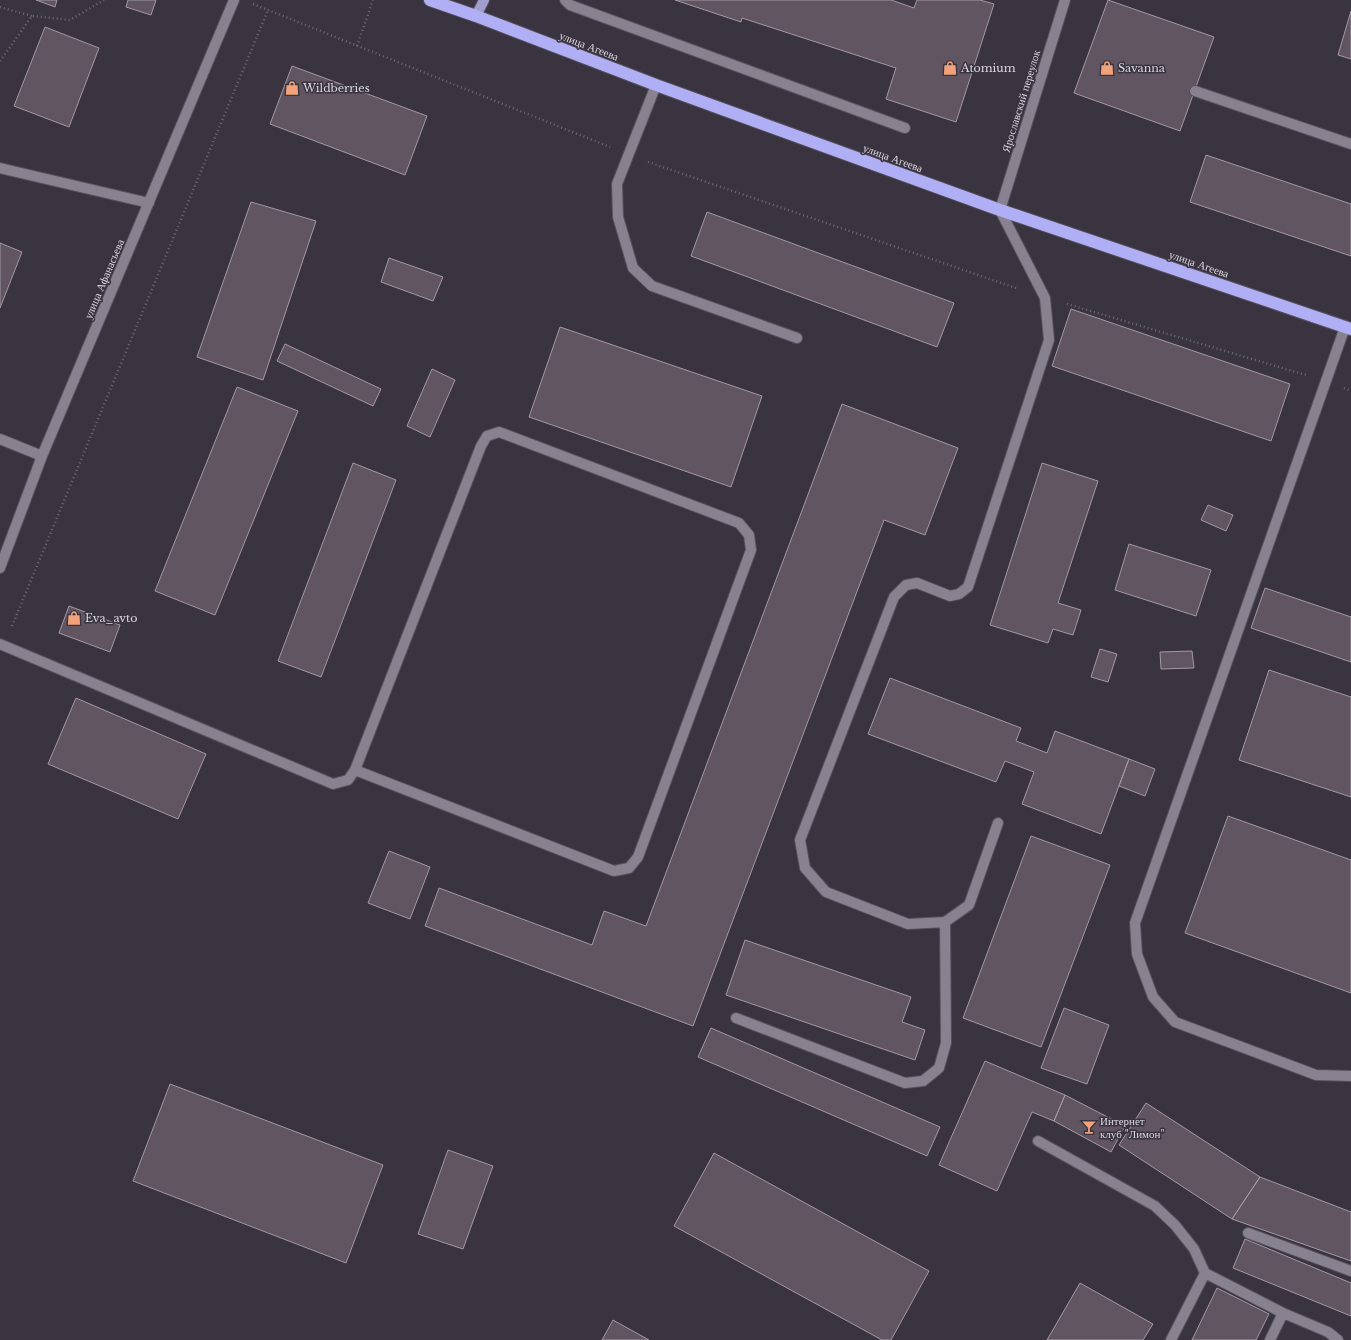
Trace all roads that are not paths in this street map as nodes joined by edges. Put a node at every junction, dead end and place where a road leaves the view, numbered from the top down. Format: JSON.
{"nodes":[{"id":1,"x":234,"y":0,"type":"edge"},
{"id":2,"x":430,"y":0,"type":"edge"},
{"id":3,"x":484,"y":0,"type":"edge"},
{"id":4,"x":565,"y":0,"type":"edge"},
{"id":5,"x":1065,"y":0,"type":"edge"},
{"id":6,"x":476,"y":16,"type":"junction"},
{"id":7,"x":656,"y":85,"type":"junction"},
{"id":8,"x":1195,"y":92,"type":"dead end"},
{"id":9,"x":905,"y":128,"type":"dead end"},
{"id":10,"x":1351,"y":144,"type":"edge"},
{"id":11,"x":0,"y":168,"type":"edge"},
{"id":12,"x":149,"y":203,"type":"junction"},
{"id":13,"x":1000,"y":210,"type":"junction"},
{"id":14,"x":1348,"y":328,"type":"edge"},
{"id":15,"x":797,"y":338,"type":"dead end"},
{"id":16,"x":0,"y":439,"type":"edge"},
{"id":17,"x":42,"y":456,"type":"junction"},
{"id":18,"x":0,"y":568,"type":"edge"},
{"id":19,"x":2,"y":644,"type":"edge"},
{"id":20,"x":355,"y":770,"type":"junction"},
{"id":21,"x":998,"y":823,"type":"dead end"},
{"id":22,"x":945,"y":922,"type":"junction"},
{"id":23,"x":736,"y":1018,"type":"dead end"},
{"id":24,"x":1351,"y":1076,"type":"edge"},
{"id":25,"x":1038,"y":1141,"type":"dead end"},
{"id":26,"x":1248,"y":1233,"type":"dead end"},
{"id":27,"x":1351,"y":1271,"type":"edge"},
{"id":28,"x":1205,"y":1273,"type":"junction"},
{"id":29,"x":1283,"y":1313,"type":"junction"},
{"id":30,"x":1171,"y":1340,"type":"edge"},
{"id":31,"x":1270,"y":1340,"type":"edge"},
{"id":32,"x":1338,"y":1340,"type":"edge"}],
"edges":[{"from":1,"to":12,"type":"street","name":"улица Афанасьева"},
{"from":2,"to":6,"type":"highway","name":"улица Агеева"},
{"from":3,"to":6,"type":"main road"},
{"from":4,"to":9,"type":"street"},
{"from":5,"to":13,"type":"street","name":"Ярославский переулок"},
{"from":6,"to":7,"type":"highway","name":"улица Агеева"},
{"from":7,"to":13,"type":"highway","name":"улица Агеева"},
{"from":7,"to":15,"type":"street"},
{"from":8,"to":10,"type":"street"},
{"from":11,"to":12,"type":"street"},
{"from":12,"to":17,"type":"street","name":"улица Афанасьева"},
{"from":13,"to":14,"type":"highway","name":"улица Агеева"},
{"from":13,"to":22,"type":"street"},
{"from":14,"to":24,"type":"street"},
{"from":16,"to":17,"type":"street"},
{"from":17,"to":18,"type":"street","name":"улица Афанасьева"},
{"from":19,"to":20,"type":"street"},
{"from":20,"to":20,"type":"street"},
{"from":21,"to":22,"type":"street"},
{"from":22,"to":23,"type":"street"},
{"from":25,"to":28,"type":"street"},
{"from":26,"to":27,"type":"street"},
{"from":28,"to":29,"type":"street"},
{"from":28,"to":30,"type":"street"},
{"from":29,"to":31,"type":"street"},
{"from":29,"to":32,"type":"street"}]}
